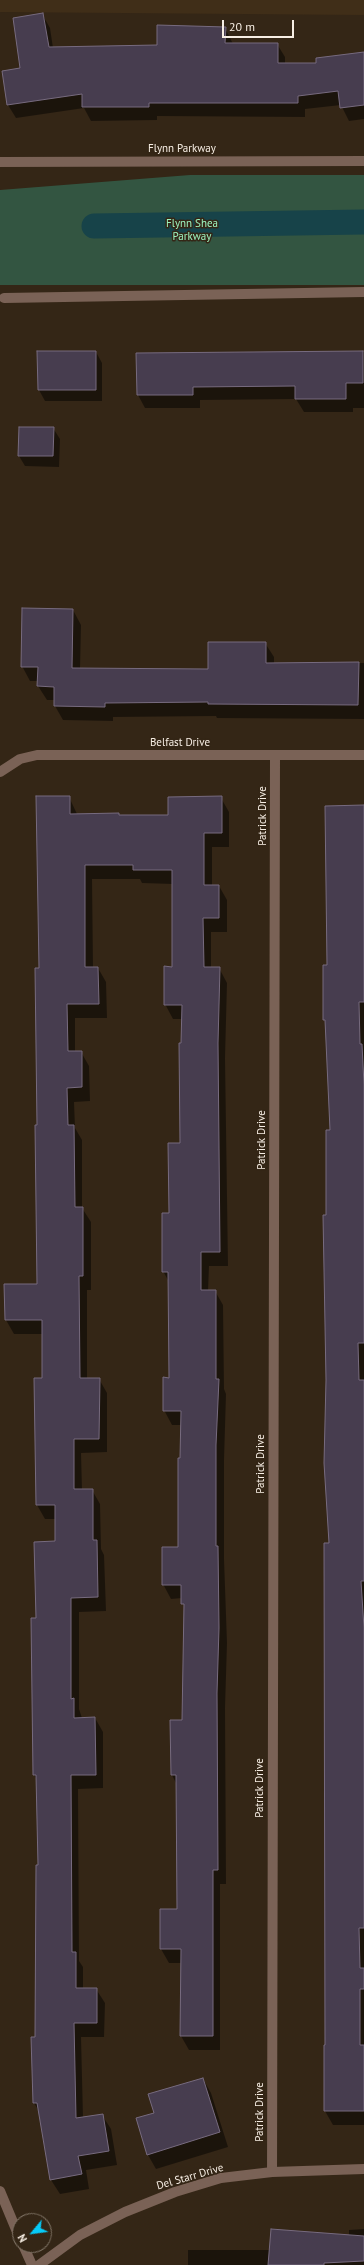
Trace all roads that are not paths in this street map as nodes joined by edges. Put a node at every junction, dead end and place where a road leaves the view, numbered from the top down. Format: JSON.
{"nodes":[{"id":1,"x":364,"y":161,"type":"edge"},
{"id":2,"x":0,"y":162,"type":"edge"},
{"id":3,"x":364,"y":292,"type":"edge"},
{"id":4,"x":4,"y":298,"type":"dead end"},
{"id":5,"x":364,"y":755,"type":"edge"},
{"id":6,"x":275,"y":756,"type":"junction"},
{"id":7,"x":0,"y":772,"type":"edge"},
{"id":8,"x":364,"y":2169,"type":"edge"},
{"id":9,"x":272,"y":2172,"type":"junction"},
{"id":10,"x":0,"y":2191,"type":"edge"},
{"id":11,"x":12,"y":2220,"type":"edge"},
{"id":12,"x":27,"y":2253,"type":"edge"},
{"id":13,"x":32,"y":2265,"type":"edge"},
{"id":14,"x":39,"y":2265,"type":"edge"}],
"edges":[{"from":1,"to":2,"type":"street","name":"Flynn Parkway"},
{"from":3,"to":4,"type":"street"},
{"from":5,"to":6,"type":"street","name":"Belfast Drive"},
{"from":6,"to":7,"type":"street","name":"Belfast Drive"},
{"from":6,"to":9,"type":"street","name":"Patrick Drive"},
{"from":8,"to":9,"type":"street","name":"Del Starr Drive"},
{"from":9,"to":14,"type":"street","name":"Del Starr Drive"},
{"from":10,"to":11,"type":"street"},
{"from":12,"to":13,"type":"street"}]}
